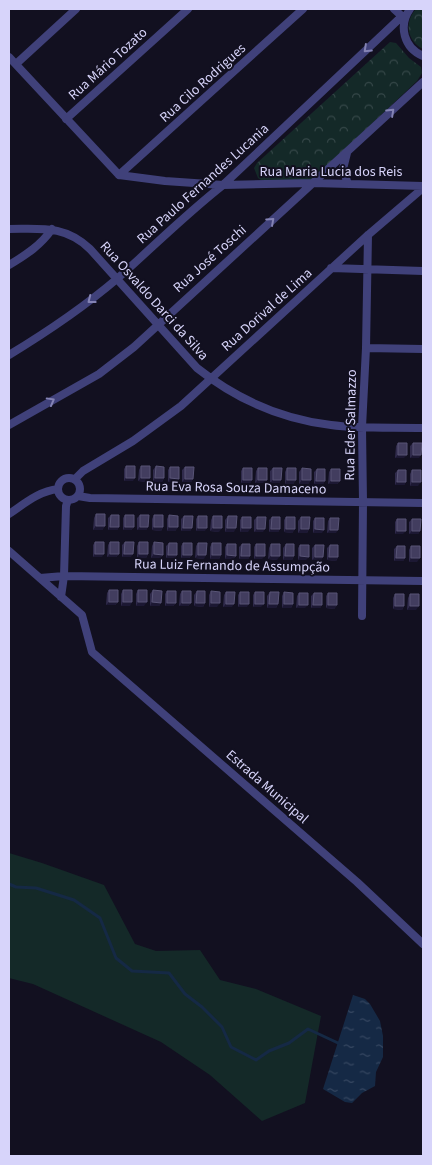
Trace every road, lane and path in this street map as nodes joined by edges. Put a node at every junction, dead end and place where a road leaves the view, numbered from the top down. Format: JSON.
{"nodes":[{"id":1,"x":76,"y":9,"type":"edge"},
{"id":2,"x":188,"y":9,"type":"edge"},
{"id":3,"x":303,"y":9,"type":"edge"},
{"id":4,"x":395,"y":10,"type":"edge"},
{"id":5,"x":407,"y":15,"type":"edge"},
{"id":6,"x":423,"y":56,"type":"edge"},
{"id":7,"x":9,"y":57,"type":"edge"},
{"id":8,"x":16,"y":64,"type":"junction"},
{"id":9,"x":423,"y":82,"type":"edge"},
{"id":10,"x":66,"y":119,"type":"junction"},
{"id":11,"x":347,"y":153,"type":"junction"},
{"id":12,"x":119,"y":175,"type":"junction"},
{"id":13,"x":313,"y":184,"type":"junction"},
{"id":14,"x":348,"y":184,"type":"junction"},
{"id":15,"x":223,"y":185,"type":"junction"},
{"id":16,"x":423,"y":187,"type":"edge"},
{"id":17,"x":9,"y":229,"type":"edge"},
{"id":18,"x":52,"y":229,"type":"junction"},
{"id":19,"x":368,"y":235,"type":"junction"},
{"id":20,"x":9,"y":265,"type":"edge"},
{"id":21,"x":331,"y":268,"type":"junction"},
{"id":22,"x":367,"y":270,"type":"junction"},
{"id":23,"x":423,"y":270,"type":"edge"},
{"id":24,"x":117,"y":279,"type":"junction"},
{"id":25,"x":157,"y":324,"type":"junction"},
{"id":26,"x":366,"y":348,"type":"junction"},
{"id":27,"x":423,"y":349,"type":"edge"},
{"id":28,"x":9,"y":355,"type":"edge"},
{"id":29,"x":210,"y":379,"type":"junction"},
{"id":30,"x":9,"y":425,"type":"edge"},
{"id":31,"x":362,"y":427,"type":"junction"},
{"id":32,"x":423,"y":428,"type":"edge"},
{"id":33,"x":75,"y":479,"type":"junction"},
{"id":34,"x":58,"y":489,"type":"junction"},
{"id":35,"x":78,"y":496,"type":"junction"},
{"id":36,"x":68,"y":500,"type":"junction"},
{"id":37,"x":363,"y":502,"type":"junction"},
{"id":38,"x":423,"y":504,"type":"edge"},
{"id":39,"x":9,"y":514,"type":"edge"},
{"id":40,"x":9,"y":552,"type":"edge"},
{"id":41,"x":64,"y":576,"type":"junction"},
{"id":42,"x":40,"y":578,"type":"junction"},
{"id":43,"x":362,"y":580,"type":"junction"},
{"id":44,"x":423,"y":581,"type":"edge"},
{"id":45,"x":61,"y":597,"type":"junction"},
{"id":46,"x":362,"y":616,"type":"dead end"},
{"id":47,"x":423,"y":944,"type":"edge"}],
"edges":[{"from":1,"to":8,"type":"street"},
{"from":2,"to":10,"type":"street","name":"Rua Mário Tozato"},
{"from":3,"to":12,"type":"street","name":"Rua Cilo Rodrigues"},
{"from":4,"to":5,"type":"street"},
{"from":5,"to":6,"type":"street"},
{"from":5,"to":15,"type":"street","name":"Rua Paulo Fernandes Lucania","one_way":true},
{"from":7,"to":8,"type":"street"},
{"from":8,"to":10,"type":"street"},
{"from":11,"to":9,"type":"street","name":"Rua José Toschi","one_way":true},
{"from":10,"to":12,"type":"street"},
{"from":11,"to":13,"type":"street","name":"Rua José Toschi"},
{"from":11,"to":14,"type":"street"},
{"from":12,"to":15,"type":"street","name":"Rua Maria Lucia dos Reis"},
{"from":13,"to":14,"type":"street","name":"Rua Maria Lucia dos Reis"},
{"from":13,"to":15,"type":"street","name":"Rua Maria Lucia dos Reis"},
{"from":25,"to":13,"type":"street","name":"Rua José Toschi","one_way":true},
{"from":14,"to":16,"type":"street","name":"Rua Maria Lucia dos Reis"},
{"from":15,"to":24,"type":"street","name":"Rua Paulo Fernandes Lucania"},
{"from":16,"to":19,"type":"street","name":"Rua Dorival de Lima"},
{"from":17,"to":18,"type":"street","name":"Rua Osvaldo Darci da Silva"},
{"from":18,"to":20,"type":"street"},
{"from":18,"to":24,"type":"street","name":"Rua Osvaldo Darci da Silva"},
{"from":19,"to":21,"type":"street","name":"Rua Dorival de Lima"},
{"from":19,"to":22,"type":"street","name":"Rua Eder Salmazzo"},
{"from":21,"to":22,"type":"street"},
{"from":21,"to":29,"type":"street","name":"Rua Dorival de Lima"},
{"from":22,"to":23,"type":"street"},
{"from":22,"to":26,"type":"street","name":"Rua Eder Salmazzo"},
{"from":24,"to":25,"type":"street","name":"Rua Osvaldo Darci da Silva"},
{"from":24,"to":28,"type":"street","name":"Rua Paulo Fernandes Lucania","one_way":true},
{"from":25,"to":29,"type":"street","name":"Rua Osvaldo Darci da Silva"},
{"from":30,"to":25,"type":"street","name":"Rua José Toschi","one_way":true},
{"from":26,"to":27,"type":"street"},
{"from":26,"to":31,"type":"street","name":"Rua Eder Salmazzo"},
{"from":29,"to":31,"type":"street","name":"Rua Osvaldo Darci da Silva"},
{"from":29,"to":33,"type":"street","name":"Rua Dorival de Lima"},
{"from":31,"to":32,"type":"street","name":"Rua Osvaldo Darci da Silva"},
{"from":31,"to":37,"type":"street","name":"Rua Eder Salmazzo"},
{"from":33,"to":34,"type":"street"},
{"from":33,"to":35,"type":"street"},
{"from":34,"to":36,"type":"street"},
{"from":34,"to":39,"type":"street"},
{"from":35,"to":36,"type":"street"},
{"from":35,"to":37,"type":"street","name":"Rua Eva Rosa Souza Damaceno"},
{"from":36,"to":41,"type":"street"},
{"from":37,"to":38,"type":"street","name":"Rua Eva Rosa Souza Damaceno"},
{"from":37,"to":43,"type":"street","name":"Rua Eder Salmazzo"},
{"from":40,"to":42,"type":"street"},
{"from":41,"to":42,"type":"street","name":"Rua Luiz Fernando de Assumpção"},
{"from":41,"to":43,"type":"street","name":"Rua Luiz Fernando de Assumpção"},
{"from":41,"to":45,"type":"street"},
{"from":42,"to":45,"type":"street"},
{"from":43,"to":44,"type":"street","name":"Rua Luiz Fernando de Assumpção"},
{"from":43,"to":46,"type":"street","name":"Rua Eder Salmazzo"},
{"from":45,"to":47,"type":"street","name":"Estrada Municipal"}]}
